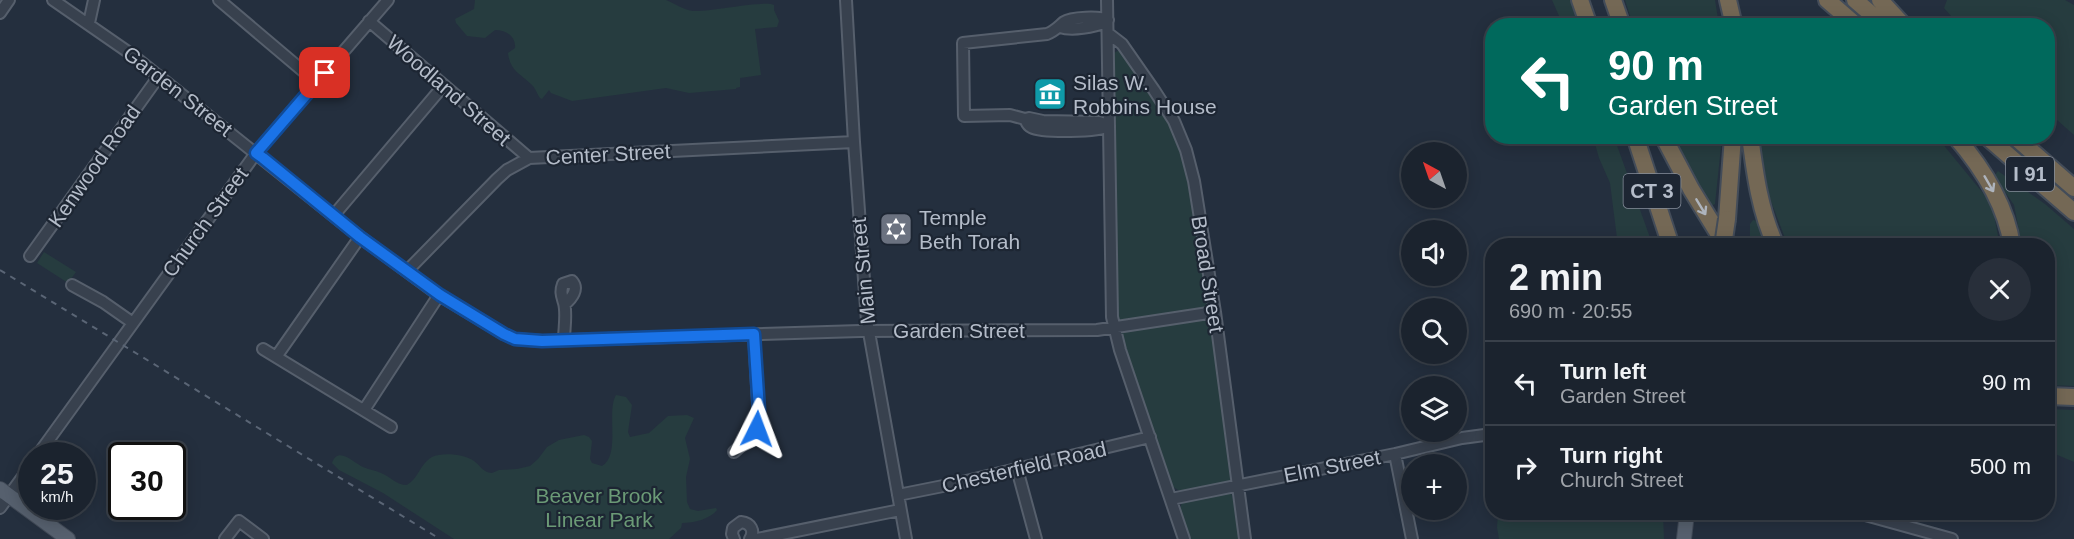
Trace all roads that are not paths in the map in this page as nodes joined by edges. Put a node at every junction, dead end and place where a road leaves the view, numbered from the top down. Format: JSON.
{"nodes":[{"id":1,"x":9,"y":0,"type":"edge"},
{"id":2,"x":53,"y":0,"type":"edge"},
{"id":3,"x":93,"y":0,"type":"edge"},
{"id":4,"x":219,"y":0,"type":"edge"},
{"id":5,"x":846,"y":0,"type":"edge"},
{"id":6,"x":1107,"y":0,"type":"edge"},
{"id":7,"x":1580,"y":0,"type":"edge"},
{"id":8,"x":1606,"y":0,"type":"edge"},
{"id":9,"x":1613,"y":0,"type":"edge"},
{"id":10,"x":1727,"y":0,"type":"edge"},
{"id":11,"x":1828,"y":0,"type":"edge"},
{"id":12,"x":1855,"y":0,"type":"edge"},
{"id":13,"x":1880,"y":0,"type":"edge"},
{"id":14,"x":386,"y":1,"type":"edge"},
{"id":15,"x":0,"y":12,"type":"edge"},
{"id":16,"x":1586,"y":18,"type":"edge"},
{"id":17,"x":1609,"y":18,"type":"edge"},
{"id":18,"x":1619,"y":18,"type":"edge"},
{"id":19,"x":1728,"y":18,"type":"edge"},
{"id":20,"x":1732,"y":18,"type":"edge"},
{"id":21,"x":1840,"y":18,"type":"edge"},
{"id":22,"x":1848,"y":18,"type":"edge"},
{"id":23,"x":1876,"y":18,"type":"edge"},
{"id":24,"x":1897,"y":18,"type":"edge"},
{"id":25,"x":1108,"y":20,"type":"junction"},
{"id":26,"x":369,"y":21,"type":"junction"},
{"id":27,"x":88,"y":23,"type":"junction"},
{"id":28,"x":1109,"y":34,"type":"junction"},
{"id":29,"x":159,"y":76,"type":"junction"},
{"id":30,"x":316,"y":82,"type":"junction"},
{"id":31,"x":444,"y":85,"type":"junction"},
{"id":32,"x":1109,"y":126,"type":"junction"},
{"id":33,"x":854,"y":141,"type":"junction"},
{"id":34,"x":1629,"y":144,"type":"edge"},
{"id":35,"x":1638,"y":144,"type":"edge"},
{"id":36,"x":1668,"y":144,"type":"edge"},
{"id":37,"x":1732,"y":144,"type":"edge"},
{"id":38,"x":1751,"y":144,"type":"edge"},
{"id":39,"x":1961,"y":144,"type":"edge"},
{"id":40,"x":1995,"y":144,"type":"edge"},
{"id":41,"x":2023,"y":144,"type":"edge"},
{"id":42,"x":256,"y":153,"type":"junction"},
{"id":43,"x":529,"y":158,"type":"junction"},
{"id":44,"x":1651,"y":187,"type":"junction"},
{"id":45,"x":2074,"y":188,"type":"edge"},
{"id":46,"x":2074,"y":212,"type":"edge"},
{"id":47,"x":333,"y":215,"type":"junction"},
{"id":48,"x":360,"y":237,"type":"junction"},
{"id":49,"x":1668,"y":238,"type":"edge"},
{"id":50,"x":1720,"y":238,"type":"edge"},
{"id":51,"x":1725,"y":238,"type":"edge"},
{"id":52,"x":1773,"y":238,"type":"edge"},
{"id":53,"x":2010,"y":238,"type":"edge"},
{"id":54,"x":30,"y":256,"type":"dead end"},
{"id":55,"x":407,"y":271,"type":"junction"},
{"id":56,"x":72,"y":285,"type":"dead end"},
{"id":57,"x":440,"y":295,"type":"junction"},
{"id":58,"x":565,"y":304,"type":"dead end"},
{"id":59,"x":1215,"y":312,"type":"junction"},
{"id":60,"x":133,"y":322,"type":"junction"},
{"id":61,"x":1113,"y":328,"type":"junction"},
{"id":62,"x":868,"y":331,"type":"junction"},
{"id":63,"x":754,"y":334,"type":"junction"},
{"id":64,"x":564,"y":340,"type":"junction"},
{"id":65,"x":263,"y":349,"type":"dead end"},
{"id":66,"x":276,"y":357,"type":"junction"},
{"id":67,"x":2055,"y":396,"type":"edge"},
{"id":68,"x":2074,"y":397,"type":"edge"},
{"id":69,"x":363,"y":410,"type":"junction"},
{"id":70,"x":391,"y":427,"type":"dead end"},
{"id":71,"x":1485,"y":435,"type":"edge"},
{"id":72,"x":1150,"y":438,"type":"junction"},
{"id":73,"x":47,"y":442,"type":"edge"},
{"id":74,"x":734,"y":452,"type":"dead end"},
{"id":75,"x":1395,"y":454,"type":"junction"},
{"id":76,"x":1017,"y":469,"type":"junction"},
{"id":77,"x":18,"y":478,"type":"edge"},
{"id":78,"x":1237,"y":485,"type":"junction"},
{"id":79,"x":4,"y":492,"type":"edge"},
{"id":80,"x":898,"y":495,"type":"junction"},
{"id":81,"x":1171,"y":499,"type":"junction"},
{"id":82,"x":0,"y":508,"type":"edge"},
{"id":83,"x":900,"y":510,"type":"junction"},
{"id":84,"x":1686,"y":520,"type":"edge"},
{"id":85,"x":1883,"y":520,"type":"edge"},
{"id":86,"x":751,"y":538,"type":"edge"},
{"id":87,"x":68,"y":539,"type":"edge"},
{"id":88,"x":225,"y":539,"type":"edge"},
{"id":89,"x":263,"y":539,"type":"edge"},
{"id":90,"x":734,"y":539,"type":"edge"},
{"id":91,"x":906,"y":539,"type":"edge"},
{"id":92,"x":1036,"y":539,"type":"edge"},
{"id":93,"x":1184,"y":539,"type":"edge"},
{"id":94,"x":1245,"y":539,"type":"edge"},
{"id":95,"x":1412,"y":539,"type":"edge"},
{"id":96,"x":1684,"y":539,"type":"edge"},
{"id":97,"x":1952,"y":539,"type":"edge"}],
"edges":[{"from":1,"to":15,"type":"street"},
{"from":2,"to":27,"type":"street","name":"Garden Street"},
{"from":3,"to":27,"type":"street"},
{"from":4,"to":30,"type":"street"},
{"from":5,"to":33,"type":"street","name":"Main Street"},
{"from":6,"to":25,"type":"street"},
{"from":7,"to":16,"type":"highway"},
{"from":8,"to":17,"type":"highway"},
{"from":9,"to":18,"type":"highway"},
{"from":10,"to":19,"type":"highway"},
{"from":10,"to":20,"type":"highway"},
{"from":11,"to":21,"type":"highway"},
{"from":11,"to":22,"type":"highway"},
{"from":12,"to":23,"type":"highway"},
{"from":13,"to":24,"type":"highway"},
{"from":14,"to":26,"type":"street","name":"Church Street"},
{"from":25,"to":28,"type":"street"},
{"from":25,"to":32,"type":"street"},
{"from":26,"to":30,"type":"street","name":"Church Street"},
{"from":26,"to":31,"type":"street","name":"Woodland Street"},
{"from":27,"to":29,"type":"street","name":"Garden Street"},
{"from":28,"to":32,"type":"street"},
{"from":28,"to":59,"type":"street","name":"Broad Street"},
{"from":29,"to":42,"type":"street","name":"Garden Street"},
{"from":29,"to":54,"type":"street","name":"Kenwood Road"},
{"from":30,"to":42,"type":"street","name":"Church Street"},
{"from":31,"to":43,"type":"street","name":"Woodland Street"},
{"from":31,"to":47,"type":"street"},
{"from":32,"to":61,"type":"street"},
{"from":33,"to":43,"type":"street","name":"Center Street"},
{"from":33,"to":62,"type":"street","name":"Main Street"},
{"from":34,"to":44,"type":"highway"},
{"from":35,"to":44,"type":"highway","number":"CT 3"},
{"from":36,"to":50,"type":"highway","one_way":true},
{"from":37,"to":51,"type":"highway","bridge":true},
{"from":38,"to":52,"type":"highway"},
{"from":39,"to":53,"type":"highway","one_way":true},
{"from":40,"to":46,"type":"highway","number":"I 91"},
{"from":41,"to":45,"type":"highway","number":"I 91"},
{"from":42,"to":47,"type":"street","name":"Garden Street"},
{"from":42,"to":60,"type":"street","name":"Church Street"},
{"from":43,"to":55,"type":"street","name":"Center Street"},
{"from":44,"to":49,"type":"highway","number":"CT 3"},
{"from":47,"to":48,"type":"street","name":"Garden Street"},
{"from":48,"to":55,"type":"street","name":"Garden Street"},
{"from":48,"to":66,"type":"street"},
{"from":55,"to":57,"type":"street","name":"Garden Street"},
{"from":56,"to":60,"type":"street"},
{"from":57,"to":64,"type":"street","name":"Garden Street"},
{"from":57,"to":69,"type":"street"},
{"from":58,"to":64,"type":"street"},
{"from":59,"to":61,"type":"street","name":"Garden Street"},
{"from":59,"to":78,"type":"street","name":"Broad Street"},
{"from":60,"to":73,"type":"street","name":"Church Street"},
{"from":61,"to":62,"type":"street","name":"Garden Street"},
{"from":61,"to":72,"type":"street"},
{"from":62,"to":63,"type":"street","name":"Garden Street"},
{"from":62,"to":80,"type":"street","name":"Main Street"},
{"from":63,"to":64,"type":"street","name":"Garden Street"},
{"from":63,"to":74,"type":"street"},
{"from":65,"to":66,"type":"street"},
{"from":66,"to":69,"type":"street"},
{"from":67,"to":68,"type":"highway"},
{"from":69,"to":70,"type":"street"},
{"from":71,"to":75,"type":"street","name":"Elm Street"},
{"from":72,"to":76,"type":"street","name":"Chesterfield Road"},
{"from":72,"to":81,"type":"street"},
{"from":75,"to":78,"type":"street","name":"Elm Street"},
{"from":75,"to":95,"type":"street"},
{"from":76,"to":80,"type":"street","name":"Chesterfield Road"},
{"from":76,"to":92,"type":"street"},
{"from":77,"to":79,"type":"street"},
{"from":78,"to":81,"type":"street","name":"Elm Street"},
{"from":78,"to":94,"type":"street","name":"Broad Street"},
{"from":79,"to":82,"type":"street"},
{"from":79,"to":87,"type":"main road"},
{"from":80,"to":83,"type":"street","name":"Main Street"},
{"from":81,"to":93,"type":"street"},
{"from":83,"to":86,"type":"street"},
{"from":83,"to":91,"type":"street","name":"Main Street"},
{"from":84,"to":96,"type":"main road"},
{"from":85,"to":97,"type":"street"},
{"from":86,"to":90,"type":"street"},
{"from":88,"to":89,"type":"street"}]}
